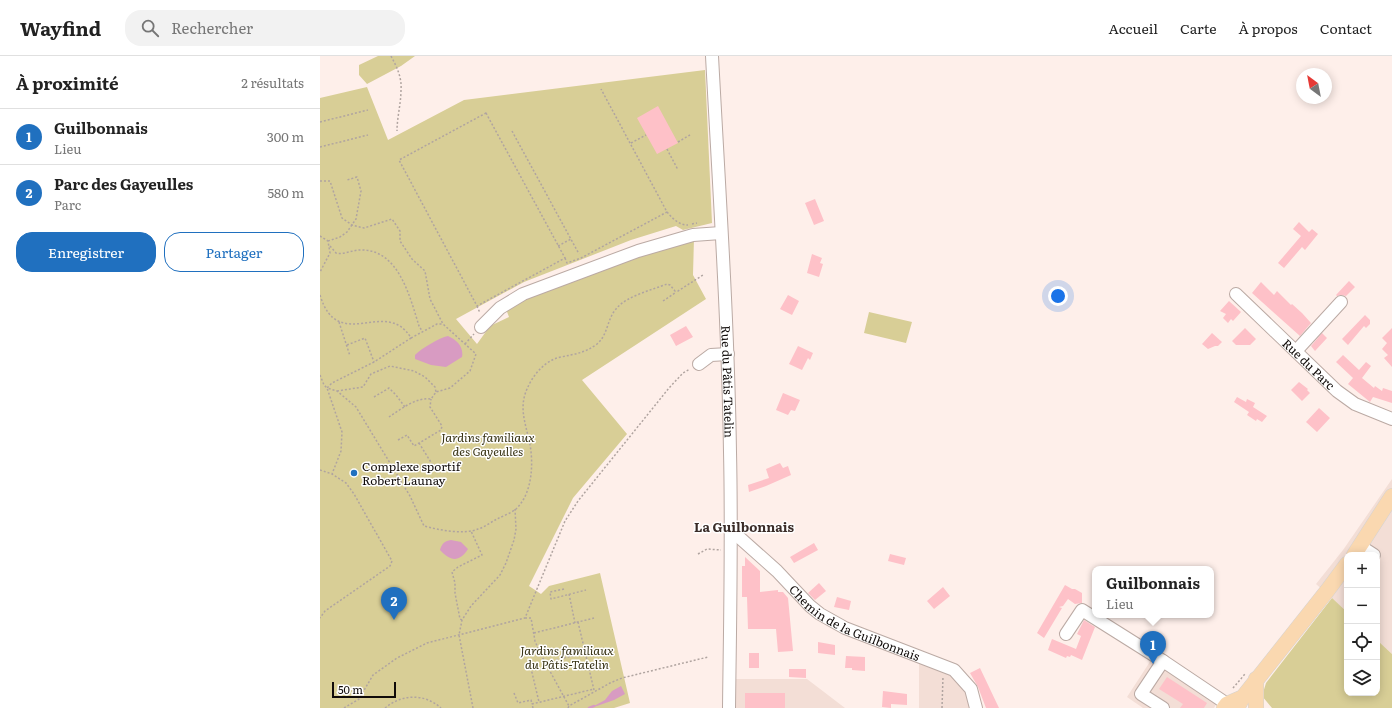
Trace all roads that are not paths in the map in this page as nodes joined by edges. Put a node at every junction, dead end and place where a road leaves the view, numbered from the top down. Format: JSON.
{"nodes":[{"id":1,"x":712,"y":56,"type":"edge"},
{"id":2,"x":722,"y":233,"type":"junction"},
{"id":3,"x":1236,"y":294,"type":"dead end"},
{"id":4,"x":1341,"y":302,"type":"dead end"},
{"id":5,"x":481,"y":327,"type":"road end"},
{"id":6,"x":1296,"y":351,"type":"junction"},
{"id":7,"x":728,"y":354,"type":"junction"},
{"id":8,"x":698,"y":364,"type":"road end"},
{"id":9,"x":1392,"y":419,"type":"edge"},
{"id":10,"x":1390,"y":504,"type":"edge"},
{"id":11,"x":731,"y":530,"type":"junction"},
{"id":12,"x":1357,"y":550,"type":"edge"},
{"id":13,"x":1344,"y":568,"type":"edge"},
{"id":14,"x":1092,"y":616,"type":"edge"},
{"id":15,"x":1095,"y":618,"type":"edge"},
{"id":16,"x":1066,"y":634,"type":"dead end"},
{"id":17,"x":1163,"y":661,"type":"junction"},
{"id":18,"x":1256,"y":679,"type":"junction"},
{"id":19,"x":1234,"y":705,"type":"edge"},
{"id":20,"x":729,"y":708,"type":"edge"},
{"id":21,"x":976,"y":708,"type":"edge"},
{"id":22,"x":1163,"y":708,"type":"edge"},
{"id":23,"x":1255,"y":708,"type":"edge"}],
"edges":[{"from":1,"to":2,"type":"street","name":"Rue du Pâtis Tatelin"},
{"from":2,"to":5,"type":"street"},
{"from":2,"to":7,"type":"street","name":"Rue du Pâtis Tatelin"},
{"from":3,"to":6,"type":"street","name":"Rue du Parc"},
{"from":4,"to":6,"type":"street"},
{"from":6,"to":9,"type":"street","name":"Rue du Parc"},
{"from":7,"to":8,"type":"street"},
{"from":7,"to":11,"type":"street","name":"Rue du Pâtis Tatelin"},
{"from":10,"to":12,"type":"main road"},
{"from":11,"to":20,"type":"street","name":"Rue du Pâtis Tatelin"},
{"from":11,"to":21,"type":"street","name":"Chemin de la Guilbonnais"},
{"from":13,"to":18,"type":"main road"},
{"from":14,"to":16,"type":"street"},
{"from":15,"to":17,"type":"street"},
{"from":17,"to":19,"type":"street"},
{"from":17,"to":22,"type":"street"},
{"from":18,"to":19,"type":"main road"},
{"from":18,"to":23,"type":"main road"},
{"from":19,"to":23,"type":"main road"}]}
